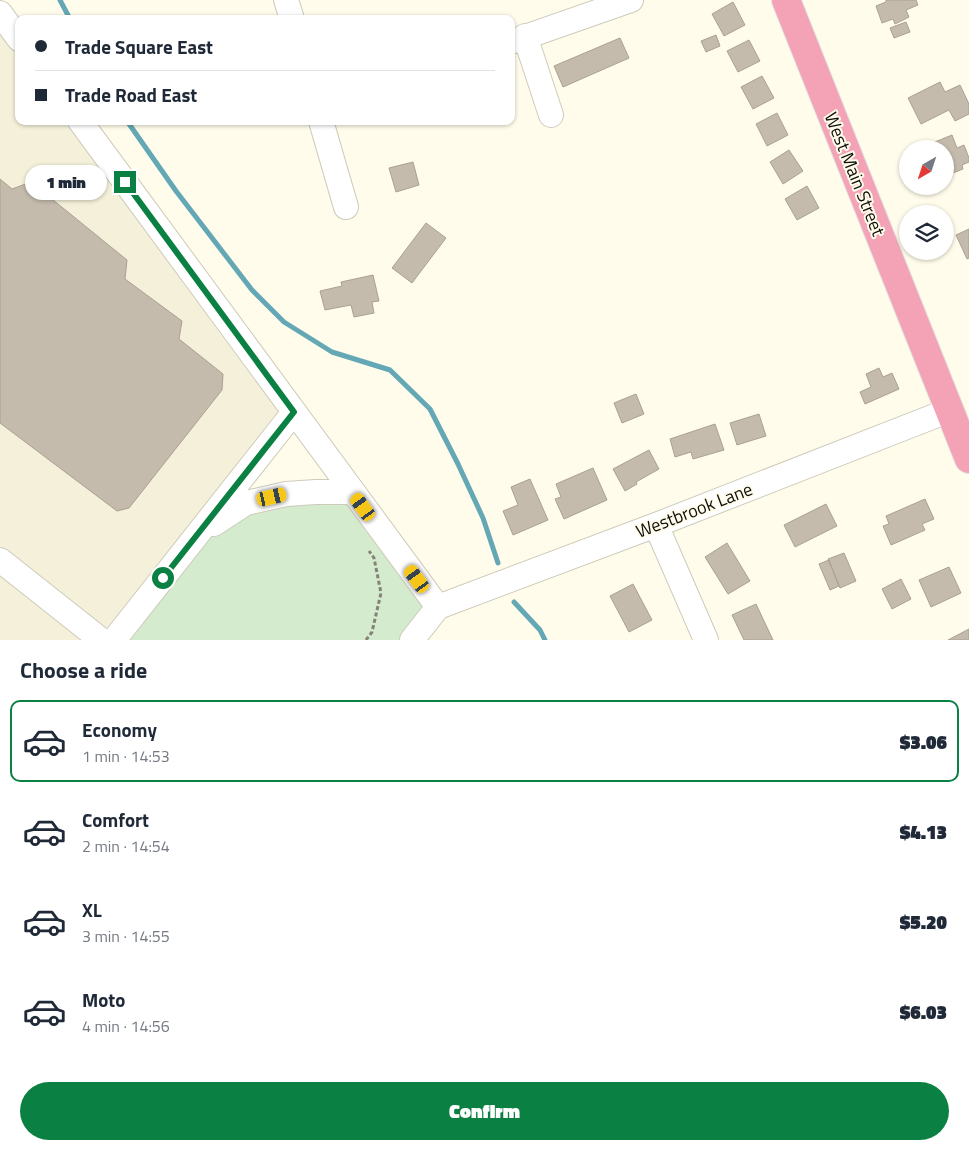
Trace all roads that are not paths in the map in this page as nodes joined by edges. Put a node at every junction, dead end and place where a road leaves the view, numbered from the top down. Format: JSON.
{"nodes":[{"id":1,"x":286,"y":0,"type":"edge"},
{"id":2,"x":630,"y":0,"type":"edge"},
{"id":3,"x":786,"y":0,"type":"edge"},
{"id":4,"x":0,"y":13,"type":"edge"},
{"id":5,"x":291,"y":15,"type":"edge"},
{"id":6,"x":15,"y":34,"type":"edge"},
{"id":7,"x":518,"y":39,"type":"edge"},
{"id":8,"x":552,"y":114,"type":"dead end"},
{"id":9,"x":83,"y":125,"type":"edge"},
{"id":10,"x":322,"y":125,"type":"edge"},
{"id":11,"x":346,"y":207,"type":"dead end"},
{"id":12,"x":950,"y":410,"type":"junction"},
{"id":13,"x":294,"y":412,"type":"junction"},
{"id":14,"x":969,"y":459,"type":"edge"},
{"id":15,"x":352,"y":492,"type":"junction"},
{"id":16,"x":656,"y":525,"type":"junction"},
{"id":17,"x":197,"y":534,"type":"junction"},
{"id":18,"x":0,"y":560,"type":"edge"},
{"id":19,"x":438,"y":608,"type":"junction"},
{"id":20,"x":113,"y":639,"type":"edge"},
{"id":21,"x":412,"y":640,"type":"edge"},
{"id":22,"x":706,"y":640,"type":"edge"}],
"edges":[{"from":1,"to":5,"type":"street"},
{"from":2,"to":7,"type":"street"},
{"from":3,"to":12,"type":"main road","name":"West Main Street"},
{"from":4,"to":6,"type":"street"},
{"from":7,"to":8,"type":"street"},
{"from":9,"to":13,"type":"street"},
{"from":10,"to":11,"type":"street"},
{"from":12,"to":14,"type":"main road","name":"West Main Street"},
{"from":12,"to":16,"type":"street","name":"Westbrook Lane"},
{"from":13,"to":15,"type":"street"},
{"from":13,"to":17,"type":"street"},
{"from":15,"to":17,"type":"street"},
{"from":15,"to":19,"type":"street"},
{"from":16,"to":19,"type":"street","name":"Westbrook Lane"},
{"from":16,"to":22,"type":"street"},
{"from":17,"to":20,"type":"street"},
{"from":18,"to":20,"type":"street"},
{"from":19,"to":21,"type":"street"}]}
